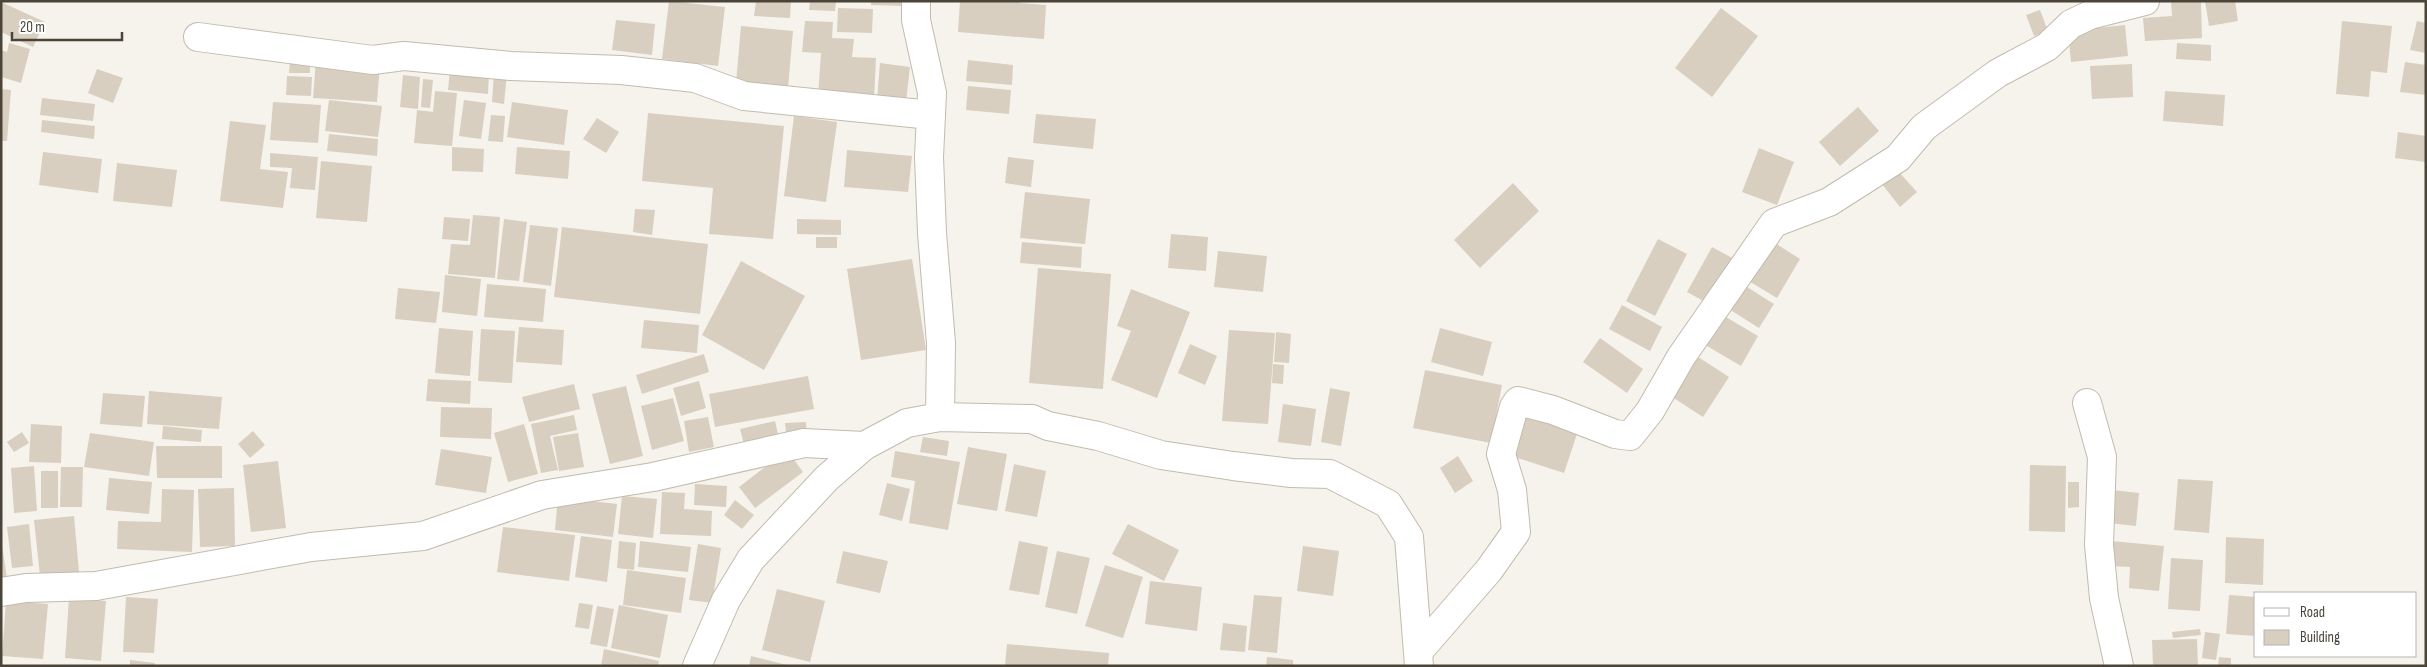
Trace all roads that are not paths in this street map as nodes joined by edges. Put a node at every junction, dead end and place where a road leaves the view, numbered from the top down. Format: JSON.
{"nodes":[{"id":1,"x":916,"y":1,"type":"edge"},
{"id":2,"x":2145,"y":1,"type":"edge"},
{"id":3,"x":198,"y":37,"type":"dead end"},
{"id":4,"x":931,"y":115,"type":"junction"},
{"id":5,"x":2087,"y":403,"type":"dead end"},
{"id":6,"x":940,"y":417,"type":"junction"},
{"id":7,"x":864,"y":446,"type":"junction"},
{"id":8,"x":1,"y":592,"type":"edge"},
{"id":9,"x":1418,"y":659,"type":"edge"},
{"id":10,"x":697,"y":666,"type":"edge"},
{"id":11,"x":2119,"y":666,"type":"edge"}],
"edges":[{"from":1,"to":4,"type":"street"},
{"from":2,"to":9,"type":"street"},
{"from":3,"to":4,"type":"street"},
{"from":4,"to":6,"type":"street"},
{"from":5,"to":11,"type":"street"},
{"from":6,"to":7,"type":"street"},
{"from":6,"to":9,"type":"street"},
{"from":7,"to":8,"type":"street"},
{"from":7,"to":10,"type":"street"}]}
